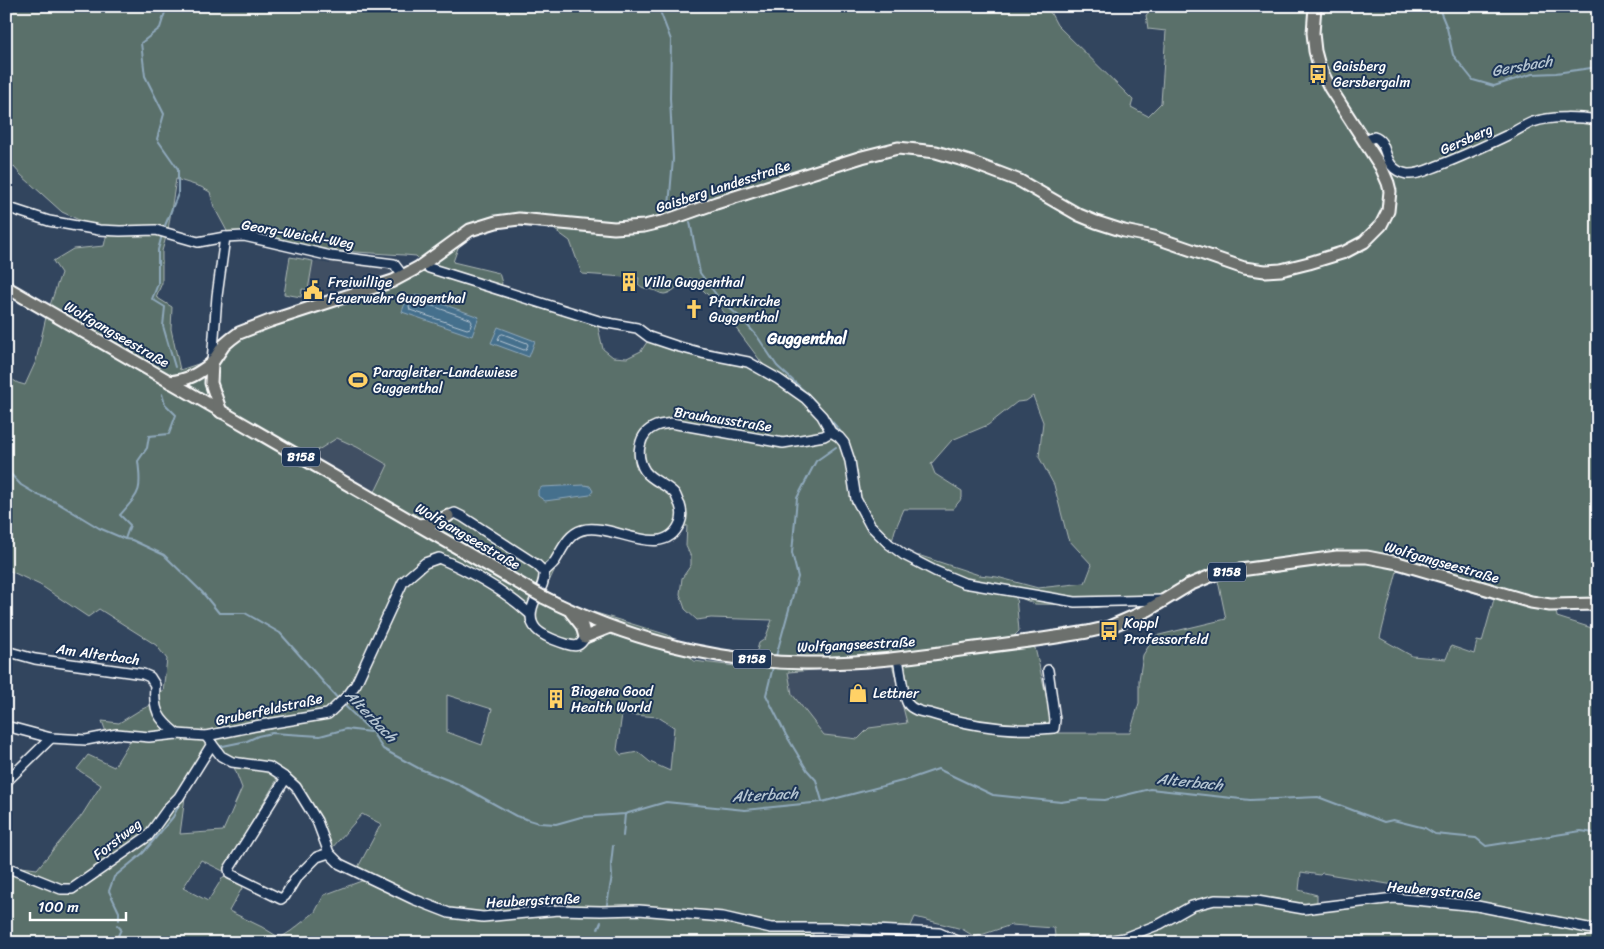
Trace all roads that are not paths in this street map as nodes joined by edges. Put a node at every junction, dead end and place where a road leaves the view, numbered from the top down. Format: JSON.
{"nodes":[{"id":1,"x":1315,"y":6,"type":"edge"},
{"id":2,"x":1598,"y":120,"type":"edge"},
{"id":3,"x":1365,"y":141,"type":"junction"},
{"id":4,"x":6,"y":207,"type":"edge"},
{"id":5,"x":225,"y":237,"type":"junction"},
{"id":6,"x":425,"y":262,"type":"junction"},
{"id":7,"x":403,"y":276,"type":"junction"},
{"id":8,"x":6,"y":287,"type":"edge"},
{"id":9,"x":212,"y":362,"type":"junction"},
{"id":10,"x":170,"y":382,"type":"junction"},
{"id":11,"x":221,"y":412,"type":"junction"},
{"id":12,"x":831,"y":432,"type":"junction"},
{"id":13,"x":448,"y":516,"type":"junction"},
{"id":14,"x":419,"y":525,"type":"junction"},
{"id":15,"x":450,"y":543,"type":"junction"},
{"id":16,"x":544,"y":572,"type":"junction"},
{"id":17,"x":1164,"y":600,"type":"junction"},
{"id":18,"x":1598,"y":604,"type":"edge"},
{"id":19,"x":570,"y":610,"type":"junction"},
{"id":20,"x":530,"y":614,"type":"junction"},
{"id":21,"x":610,"y":627,"type":"junction"},
{"id":22,"x":585,"y":637,"type":"junction"},
{"id":23,"x":6,"y":651,"type":"edge"},
{"id":24,"x":898,"y":659,"type":"junction"},
{"id":25,"x":1048,"y":670,"type":"dead end"},
{"id":26,"x":6,"y":726,"type":"edge"},
{"id":27,"x":177,"y":734,"type":"junction"},
{"id":28,"x":51,"y":738,"type":"junction"},
{"id":29,"x":209,"y":740,"type":"junction"},
{"id":30,"x":286,"y":778,"type":"junction"},
{"id":31,"x":6,"y":782,"type":"edge"},
{"id":32,"x":329,"y":853,"type":"junction"},
{"id":33,"x":6,"y":867,"type":"edge"},
{"id":34,"x":1598,"y":930,"type":"edge"},
{"id":35,"x":962,"y":943,"type":"edge"},
{"id":36,"x":1095,"y":943,"type":"edge"}],
"edges":[{"from":1,"to":3,"type":"main road"},
{"from":2,"to":3,"type":"street","name":"Gersberg"},
{"from":3,"to":6,"type":"main road","name":"Gaisberg Landesstraße"},
{"from":4,"to":5,"type":"street","name":"Georg-Weickl-Weg"},
{"from":5,"to":7,"type":"street","name":"Georg-Weickl-Weg"},
{"from":5,"to":9,"type":"street"},
{"from":6,"to":7,"type":"main road","name":"Gaisberg Landesstraße"},
{"from":6,"to":12,"type":"street"},
{"from":7,"to":9,"type":"main road","name":"Gaisberg Landesstraße"},
{"from":8,"to":10,"type":"main road","name":"Wolfgangseestraße","number":"B158"},
{"from":9,"to":10,"type":"main road","name":"Gaisberg Landesstraße"},
{"from":9,"to":11,"type":"main road"},
{"from":10,"to":11,"type":"main road","name":"Wolfgangseestraße","number":"B158"},
{"from":11,"to":14,"type":"main road","name":"Wolfgangseestraße","number":"B158"},
{"from":12,"to":16,"type":"street","name":"Brauhausstraße"},
{"from":12,"to":17,"type":"street"},
{"from":13,"to":14,"type":"main road"},
{"from":13,"to":15,"type":"main road"},
{"from":13,"to":16,"type":"street"},
{"from":14,"to":15,"type":"main road","name":"Wolfgangseestraße","number":"B158"},
{"from":15,"to":19,"type":"main road","name":"Wolfgangseestraße","number":"B158","bridge":true},
{"from":16,"to":20,"type":"street"},
{"from":17,"to":18,"type":"main road","name":"Wolfgangseestraße","number":"B158"},
{"from":17,"to":24,"type":"main road","name":"Wolfgangseestraße","number":"B158"},
{"from":19,"to":21,"type":"main road","name":"Wolfgangseestraße","number":"B158"},
{"from":19,"to":22,"type":"main road"},
{"from":20,"to":22,"type":"street","name":"Gruberfeldstraße"},
{"from":20,"to":29,"type":"street","name":"Gruberfeldstraße"},
{"from":21,"to":22,"type":"main road"},
{"from":21,"to":24,"type":"main road","name":"Wolfgangseestraße","number":"B158"},
{"from":23,"to":27,"type":"street","name":"Am Alterbach"},
{"from":24,"to":25,"type":"street"},
{"from":26,"to":28,"type":"street","name":"Gruberfeldstraße"},
{"from":27,"to":28,"type":"street","name":"Gruberfeldstraße"},
{"from":27,"to":29,"type":"street","name":"Gruberfeldstraße"},
{"from":28,"to":31,"type":"street"},
{"from":29,"to":30,"type":"street"},
{"from":29,"to":33,"type":"street","name":"Forstweg"},
{"from":30,"to":32,"type":"street"},
{"from":30,"to":32,"type":"street"},
{"from":32,"to":35,"type":"street","name":"Heubergstraße"},
{"from":34,"to":36,"type":"street","name":"Heubergstraße"}]}
